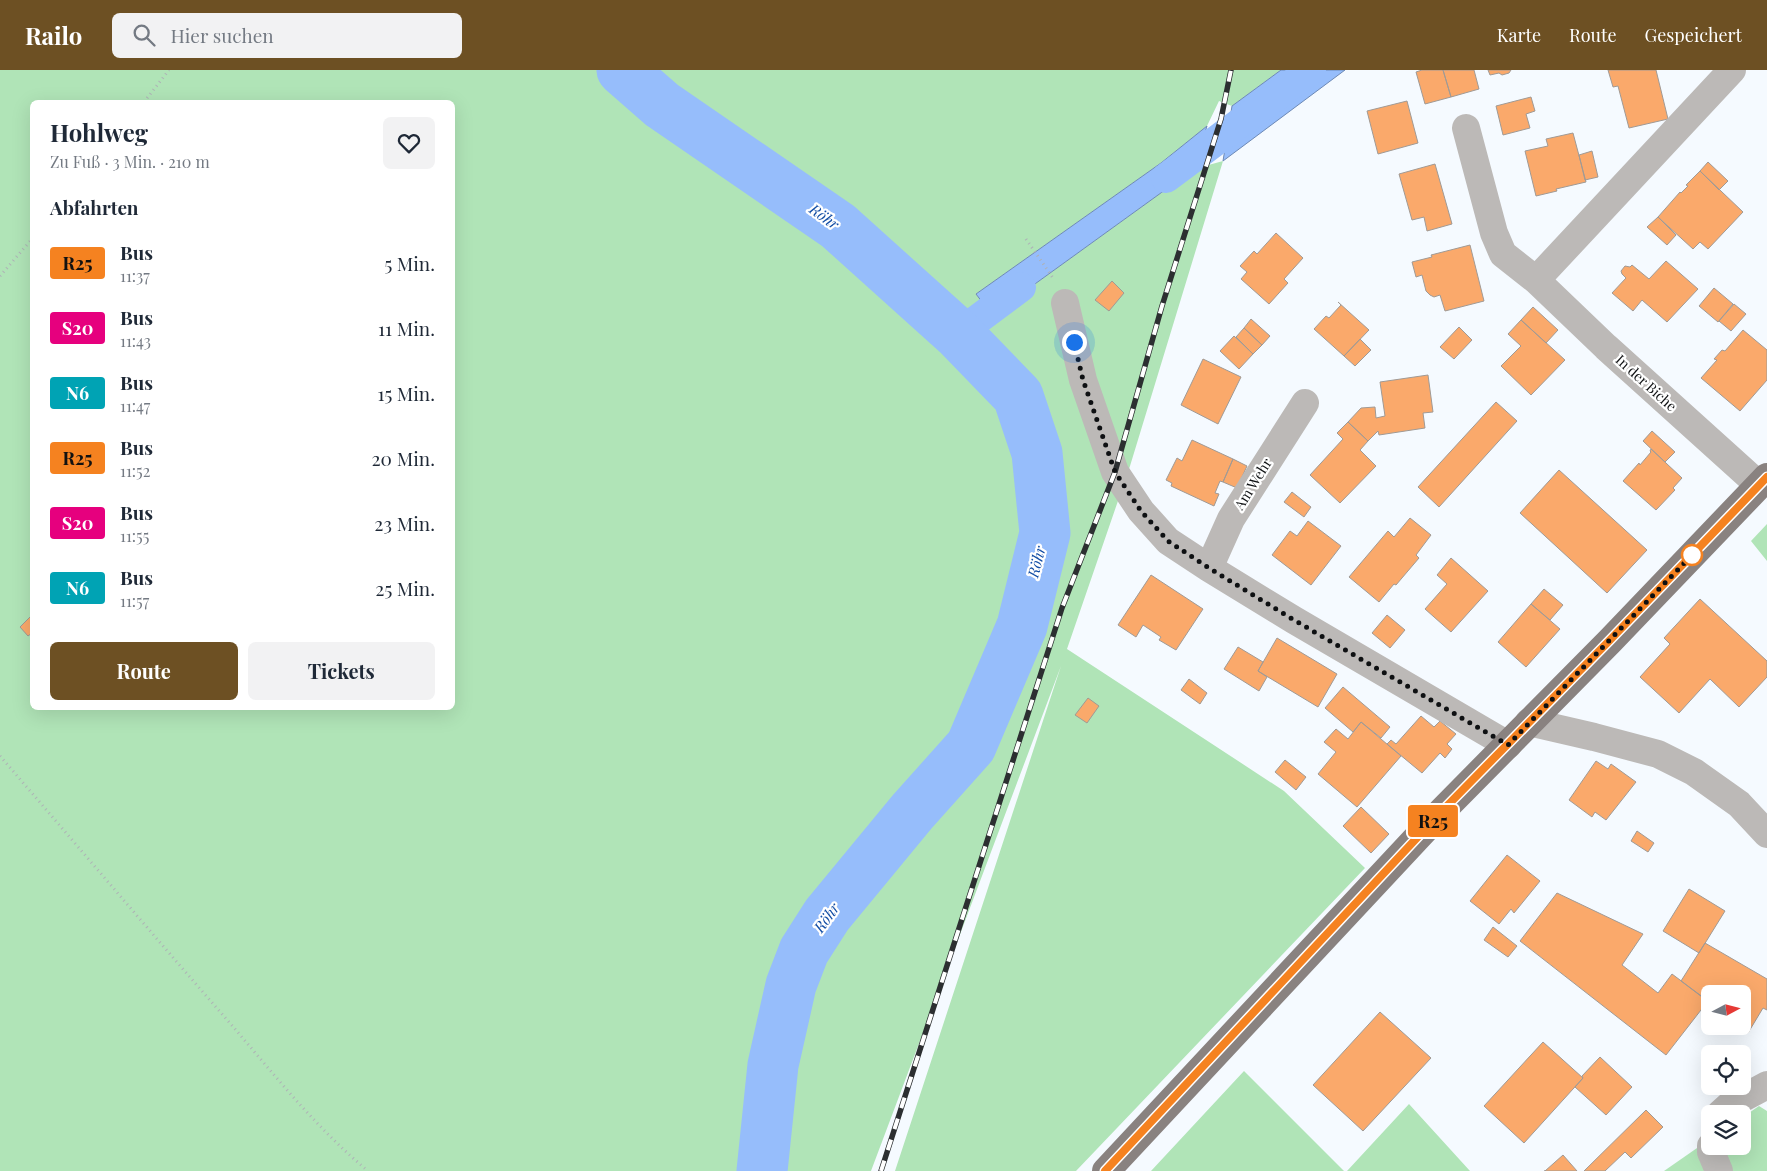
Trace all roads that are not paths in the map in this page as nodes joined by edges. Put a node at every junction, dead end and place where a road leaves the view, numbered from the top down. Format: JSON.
{"nodes":[{"id":1,"x":1732,"y":70,"type":"edge"},
{"id":2,"x":1466,"y":128,"type":"dead end"},
{"id":3,"x":1536,"y":280,"type":"junction"},
{"id":4,"x":1060,"y":291,"type":"road end"},
{"id":5,"x":1305,"y":403,"type":"dead end"},
{"id":6,"x":1763,"y":481,"type":"edge"},
{"id":7,"x":1209,"y":568,"type":"junction"},
{"id":8,"x":1529,"y":722,"type":"junction"},
{"id":9,"x":1508,"y":745,"type":"junction"},
{"id":10,"x":1767,"y":834,"type":"edge"},
{"id":11,"x":1766,"y":1086,"type":"edge"},
{"id":12,"x":1730,"y":1105,"type":"edge"},
{"id":13,"x":1712,"y":1155,"type":"edge"},
{"id":14,"x":1106,"y":1171,"type":"edge"},
{"id":15,"x":1719,"y":1171,"type":"edge"}],
"edges":[{"from":1,"to":3,"type":"street"},
{"from":2,"to":3,"type":"street","name":"In der Biche"},
{"from":3,"to":6,"type":"street","name":"In der Biche"},
{"from":4,"to":7,"type":"street"},
{"from":5,"to":7,"type":"street","name":"Am Wehr"},
{"from":6,"to":8,"type":"main road"},
{"from":7,"to":9,"type":"street"},
{"from":8,"to":9,"type":"main road"},
{"from":8,"to":10,"type":"street"},
{"from":9,"to":14,"type":"main road"},
{"from":11,"to":12,"type":"street"},
{"from":13,"to":15,"type":"street"}]}
